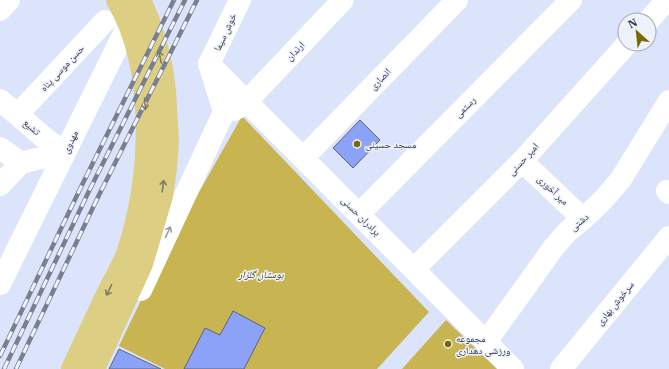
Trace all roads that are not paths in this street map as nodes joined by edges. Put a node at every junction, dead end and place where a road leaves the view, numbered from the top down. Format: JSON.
{"nodes":[{"id":1,"x":9,"y":0,"type":"edge"},
{"id":2,"x":117,"y":0,"type":"edge"},
{"id":3,"x":140,"y":0,"type":"edge"},
{"id":4,"x":240,"y":0,"type":"edge"},
{"id":5,"x":343,"y":0,"type":"edge"},
{"id":6,"x":457,"y":0,"type":"edge"},
{"id":7,"x":571,"y":0,"type":"edge"},
{"id":8,"x":665,"y":3,"type":"edge"},
{"id":9,"x":0,"y":10,"type":"edge"},
{"id":10,"x":657,"y":12,"type":"edge"},
{"id":11,"x":105,"y":21,"type":"dead end"},
{"id":12,"x":620,"y":52,"type":"edge"},
{"id":13,"x":210,"y":64,"type":"junction"},
{"id":14,"x":0,"y":100,"type":"edge"},
{"id":15,"x":247,"y":101,"type":"junction"},
{"id":16,"x":669,"y":101,"type":"edge"},
{"id":17,"x":224,"y":112,"type":"junction"},
{"id":18,"x":18,"y":114,"type":"junction"},
{"id":19,"x":0,"y":148,"type":"edge"},
{"id":20,"x":65,"y":152,"type":"junction"},
{"id":21,"x":303,"y":158,"type":"junction"},
{"id":22,"x":522,"y":161,"type":"junction"},
{"id":23,"x":21,"y":164,"type":"junction"},
{"id":24,"x":0,"y":185,"type":"edge"},
{"id":25,"x":359,"y":214,"type":"junction"},
{"id":26,"x":583,"y":219,"type":"junction"},
{"id":27,"x":669,"y":238,"type":"edge"},
{"id":28,"x":134,"y":260,"type":"junction"},
{"id":29,"x":414,"y":269,"type":"junction"},
{"id":30,"x":0,"y":284,"type":"edge"},
{"id":31,"x":486,"y":342,"type":"junction"},
{"id":32,"x":72,"y":369,"type":"edge"},
{"id":33,"x":94,"y":369,"type":"edge"},
{"id":34,"x":104,"y":369,"type":"edge"},
{"id":35,"x":513,"y":369,"type":"edge"},
{"id":36,"x":561,"y":369,"type":"edge"}],
"edges":[{"from":1,"to":9,"type":"street"},
{"from":2,"to":28,"type":"main road","one_way":true},
{"from":3,"to":20,"type":"street","name":"مهدوی"},
{"from":28,"to":3,"type":"main road","one_way":true},
{"from":4,"to":13,"type":"street","name":"خوش سیما"},
{"from":5,"to":15,"type":"street","name":"ارندان"},
{"from":6,"to":21,"type":"street","name":"انصاری"},
{"from":7,"to":25,"type":"street","name":"رستمی"},
{"from":8,"to":10,"type":"street"},
{"from":11,"to":18,"type":"street","name":"حسن موسی پناه"},
{"from":12,"to":22,"type":"street","name":"امیر حسنی"},
{"from":13,"to":15,"type":"street","name":"برادران حسنی"},
{"from":13,"to":17,"type":"street"},
{"from":14,"to":18,"type":"street","name":"تشیع"},
{"from":15,"to":17,"type":"street","name":"ارندان"},
{"from":15,"to":21,"type":"street","name":"برادران حسنی"},
{"from":16,"to":26,"type":"street","name":"دشتی"},
{"from":34,"to":17,"type":"street","one_way":true},
{"from":18,"to":20,"type":"street","name":"تشیع"},
{"from":19,"to":23,"type":"street"},
{"from":20,"to":23,"type":"street"},
{"from":20,"to":30,"type":"street","name":"مهدوی"},
{"from":21,"to":25,"type":"street","name":"برادران حسنی"},
{"from":22,"to":26,"type":"street","name":"میر آخوری"},
{"from":22,"to":29,"type":"street","name":"امیر حسنی"},
{"from":23,"to":24,"type":"street"},
{"from":25,"to":29,"type":"street","name":"برادران حسنی"},
{"from":26,"to":31,"type":"street","name":"دشتی"},
{"from":27,"to":36,"type":"street","name":"سرخوش بهاری"},
{"from":28,"to":32,"type":"main road","one_way":true},
{"from":28,"to":33,"type":"main road"},
{"from":29,"to":31,"type":"street","name":"برادران حسنی"},
{"from":31,"to":35,"type":"street","name":"برادران حسنی"}]}
